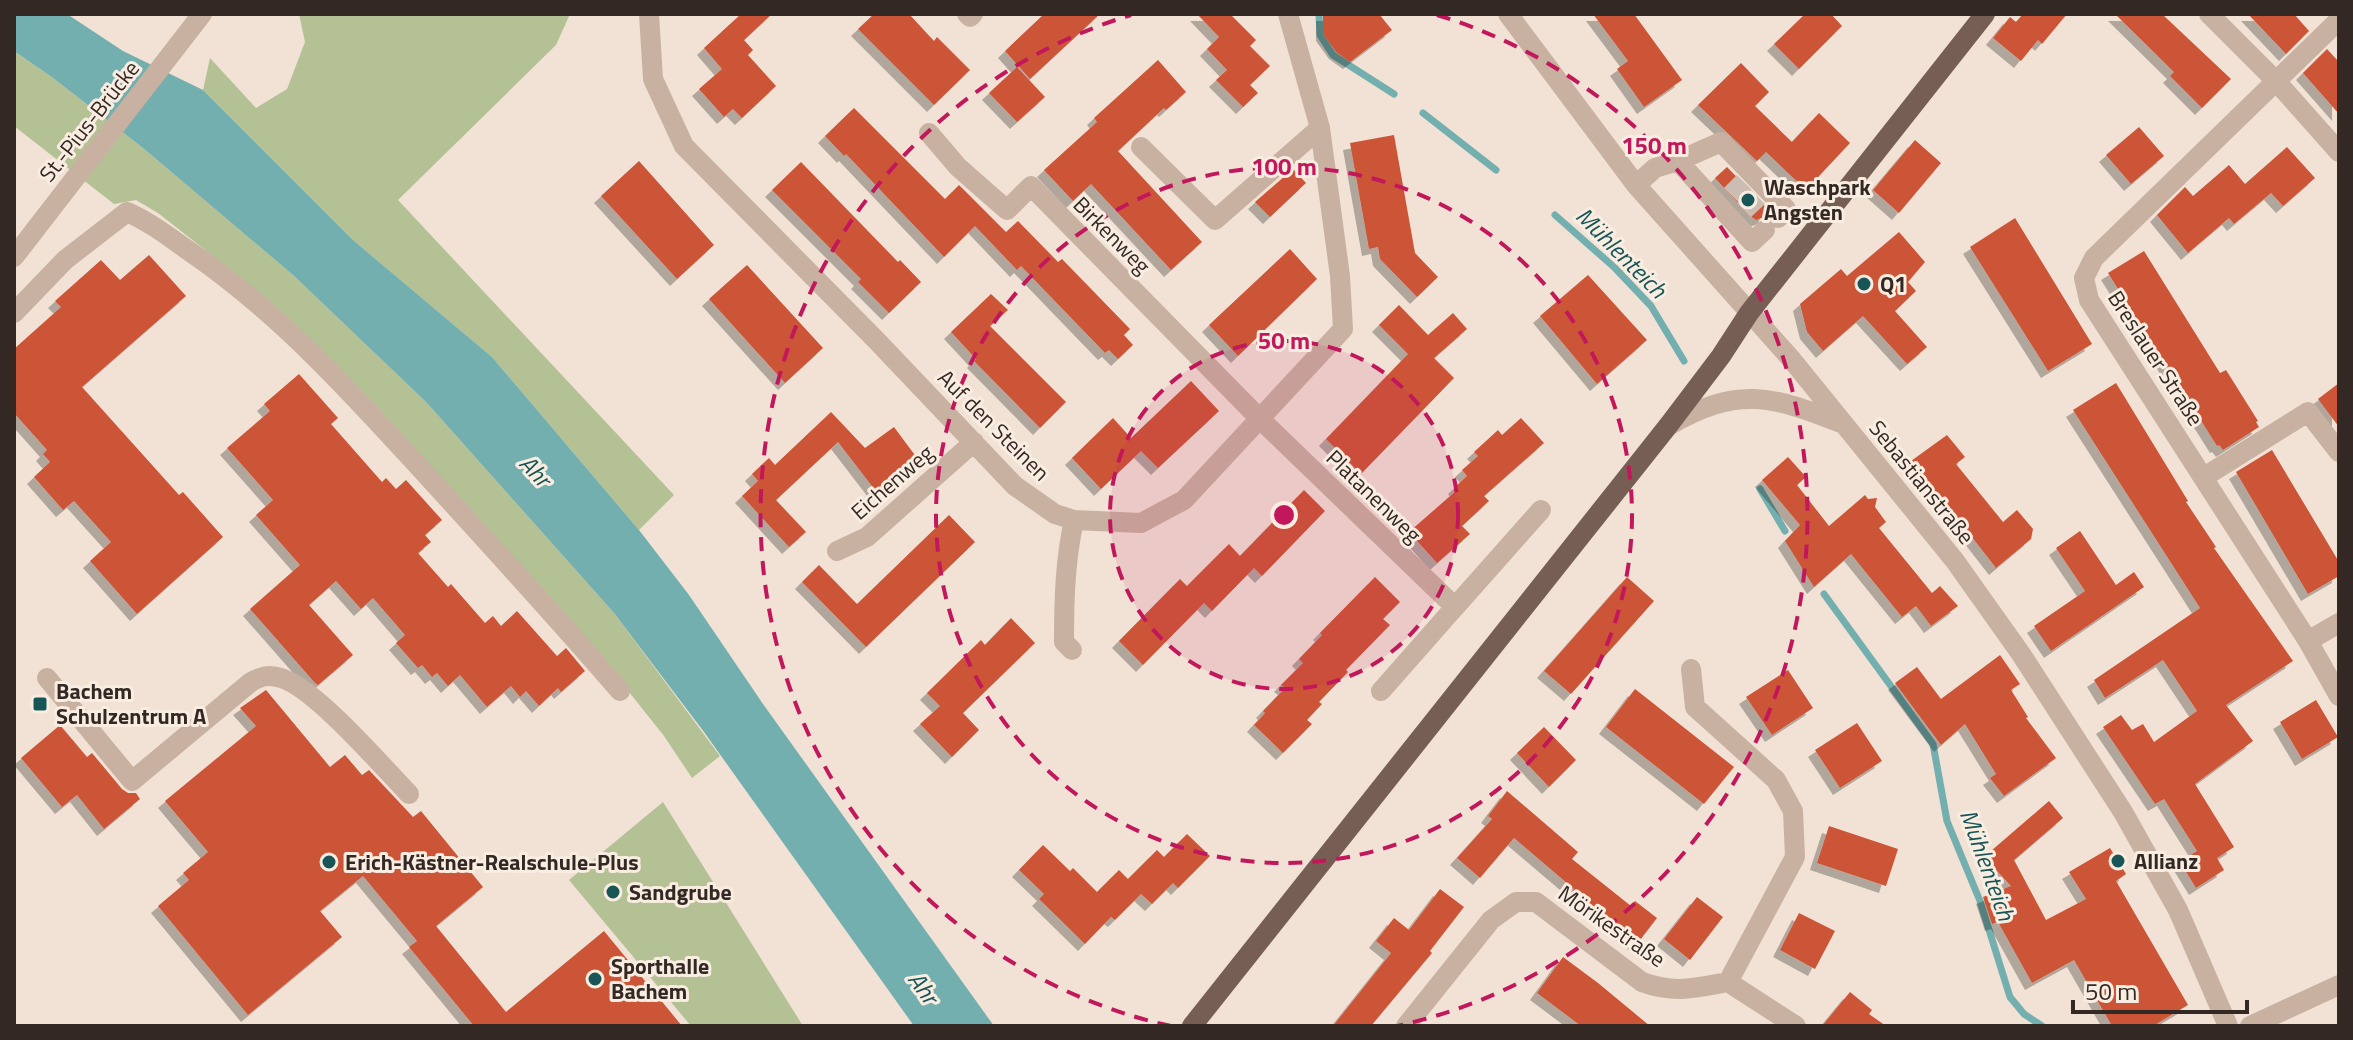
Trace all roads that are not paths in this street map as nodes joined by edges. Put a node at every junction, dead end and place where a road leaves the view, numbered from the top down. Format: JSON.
{"nodes":[{"id":1,"x":202,"y":14,"type":"edge"},
{"id":2,"x":649,"y":14,"type":"edge"},
{"id":3,"x":967,"y":14,"type":"edge"},
{"id":4,"x":973,"y":14,"type":"edge"},
{"id":5,"x":1288,"y":14,"type":"edge"},
{"id":6,"x":1508,"y":14,"type":"edge"},
{"id":7,"x":1985,"y":14,"type":"edge"},
{"id":8,"x":2209,"y":14,"type":"edge"},
{"id":9,"x":2339,"y":20,"type":"edge"},
{"id":10,"x":2275,"y":80,"type":"junction"},
{"id":11,"x":1320,"y":128,"type":"junction"},
{"id":12,"x":929,"y":133,"type":"dead end"},
{"id":13,"x":1141,"y":147,"type":"dead end"},
{"id":14,"x":2339,"y":152,"type":"edge"},
{"id":15,"x":1678,"y":161,"type":"junction"},
{"id":16,"x":1636,"y":185,"type":"junction"},
{"id":17,"x":1743,"y":197,"type":"junction"},
{"id":18,"x":14,"y":257,"type":"edge"},
{"id":19,"x":14,"y":313,"type":"edge"},
{"id":20,"x":1749,"y":313,"type":"junction"},
{"id":21,"x":1260,"y":419,"type":"junction"},
{"id":22,"x":1845,"y":424,"type":"junction"},
{"id":23,"x":1668,"y":426,"type":"junction"},
{"id":24,"x":974,"y":442,"type":"junction"},
{"id":25,"x":2339,"y":452,"type":"edge"},
{"id":26,"x":2204,"y":477,"type":"junction"},
{"id":27,"x":1541,"y":510,"type":"dead end"},
{"id":28,"x":1074,"y":520,"type":"junction"},
{"id":29,"x":837,"y":551,"type":"dead end"},
{"id":30,"x":1455,"y":607,"type":"junction"},
{"id":31,"x":2339,"y":623,"type":"edge"},
{"id":32,"x":2308,"y":641,"type":"junction"},
{"id":33,"x":1072,"y":650,"type":"dead end"},
{"id":34,"x":1691,"y":669,"type":"dead end"},
{"id":35,"x":47,"y":678,"type":"dead end"},
{"id":36,"x":620,"y":691,"type":"dead end"},
{"id":37,"x":1381,"y":691,"type":"dead end"},
{"id":38,"x":2339,"y":696,"type":"edge"},
{"id":39,"x":409,"y":794,"type":"dead end"},
{"id":40,"x":1728,"y":982,"type":"junction"},
{"id":41,"x":2339,"y":985,"type":"edge"},
{"id":42,"x":1192,"y":1026,"type":"edge"},
{"id":43,"x":1406,"y":1026,"type":"edge"},
{"id":44,"x":1796,"y":1026,"type":"edge"},
{"id":45,"x":2228,"y":1026,"type":"edge"},
{"id":46,"x":2250,"y":1026,"type":"edge"}],
"edges":[{"from":1,"to":18,"type":"street","name":"St.-Pius-Brücke"},
{"from":2,"to":24,"type":"street","name":"Auf den Steinen"},
{"from":3,"to":4,"type":"street"},
{"from":5,"to":11,"type":"street","name":"Auf den Steinen"},
{"from":6,"to":16,"type":"street","name":"Sebastianstraße"},
{"from":7,"to":20,"type":"main road"},
{"from":8,"to":10,"type":"street"},
{"from":9,"to":10,"type":"street","name":"Breslauer Straße"},
{"from":10,"to":14,"type":"street"},
{"from":10,"to":26,"type":"street","name":"Breslauer Straße"},
{"from":11,"to":13,"type":"street"},
{"from":11,"to":21,"type":"street","name":"Auf den Steinen"},
{"from":12,"to":21,"type":"street","name":"Birkenweg"},
{"from":15,"to":16,"type":"street"},
{"from":15,"to":17,"type":"street"},
{"from":15,"to":17,"type":"street"},
{"from":16,"to":20,"type":"street","name":"Sebastianstraße"},
{"from":17,"to":17,"type":"street"},
{"from":19,"to":36,"type":"street"},
{"from":20,"to":22,"type":"street","name":"Sebastianstraße"},
{"from":20,"to":23,"type":"main road"},
{"from":21,"to":28,"type":"street","name":"Auf den Steinen"},
{"from":21,"to":30,"type":"street","name":"Platanenweg"},
{"from":22,"to":23,"type":"street"},
{"from":22,"to":45,"type":"street","name":"Sebastianstraße"},
{"from":23,"to":42,"type":"main road"},
{"from":24,"to":28,"type":"street","name":"Auf den Steinen"},
{"from":24,"to":29,"type":"street","name":"Eichenweg"},
{"from":25,"to":26,"type":"street"},
{"from":26,"to":32,"type":"street","name":"Breslauer Straße"},
{"from":27,"to":30,"type":"street"},
{"from":28,"to":33,"type":"street"},
{"from":30,"to":37,"type":"street"},
{"from":31,"to":32,"type":"street"},
{"from":32,"to":38,"type":"street","name":"Breslauer Straße"},
{"from":34,"to":40,"type":"street"},
{"from":35,"to":39,"type":"street"},
{"from":40,"to":43,"type":"street","name":"Mörikestraße"},
{"from":40,"to":44,"type":"street"},
{"from":41,"to":46,"type":"street"}]}
